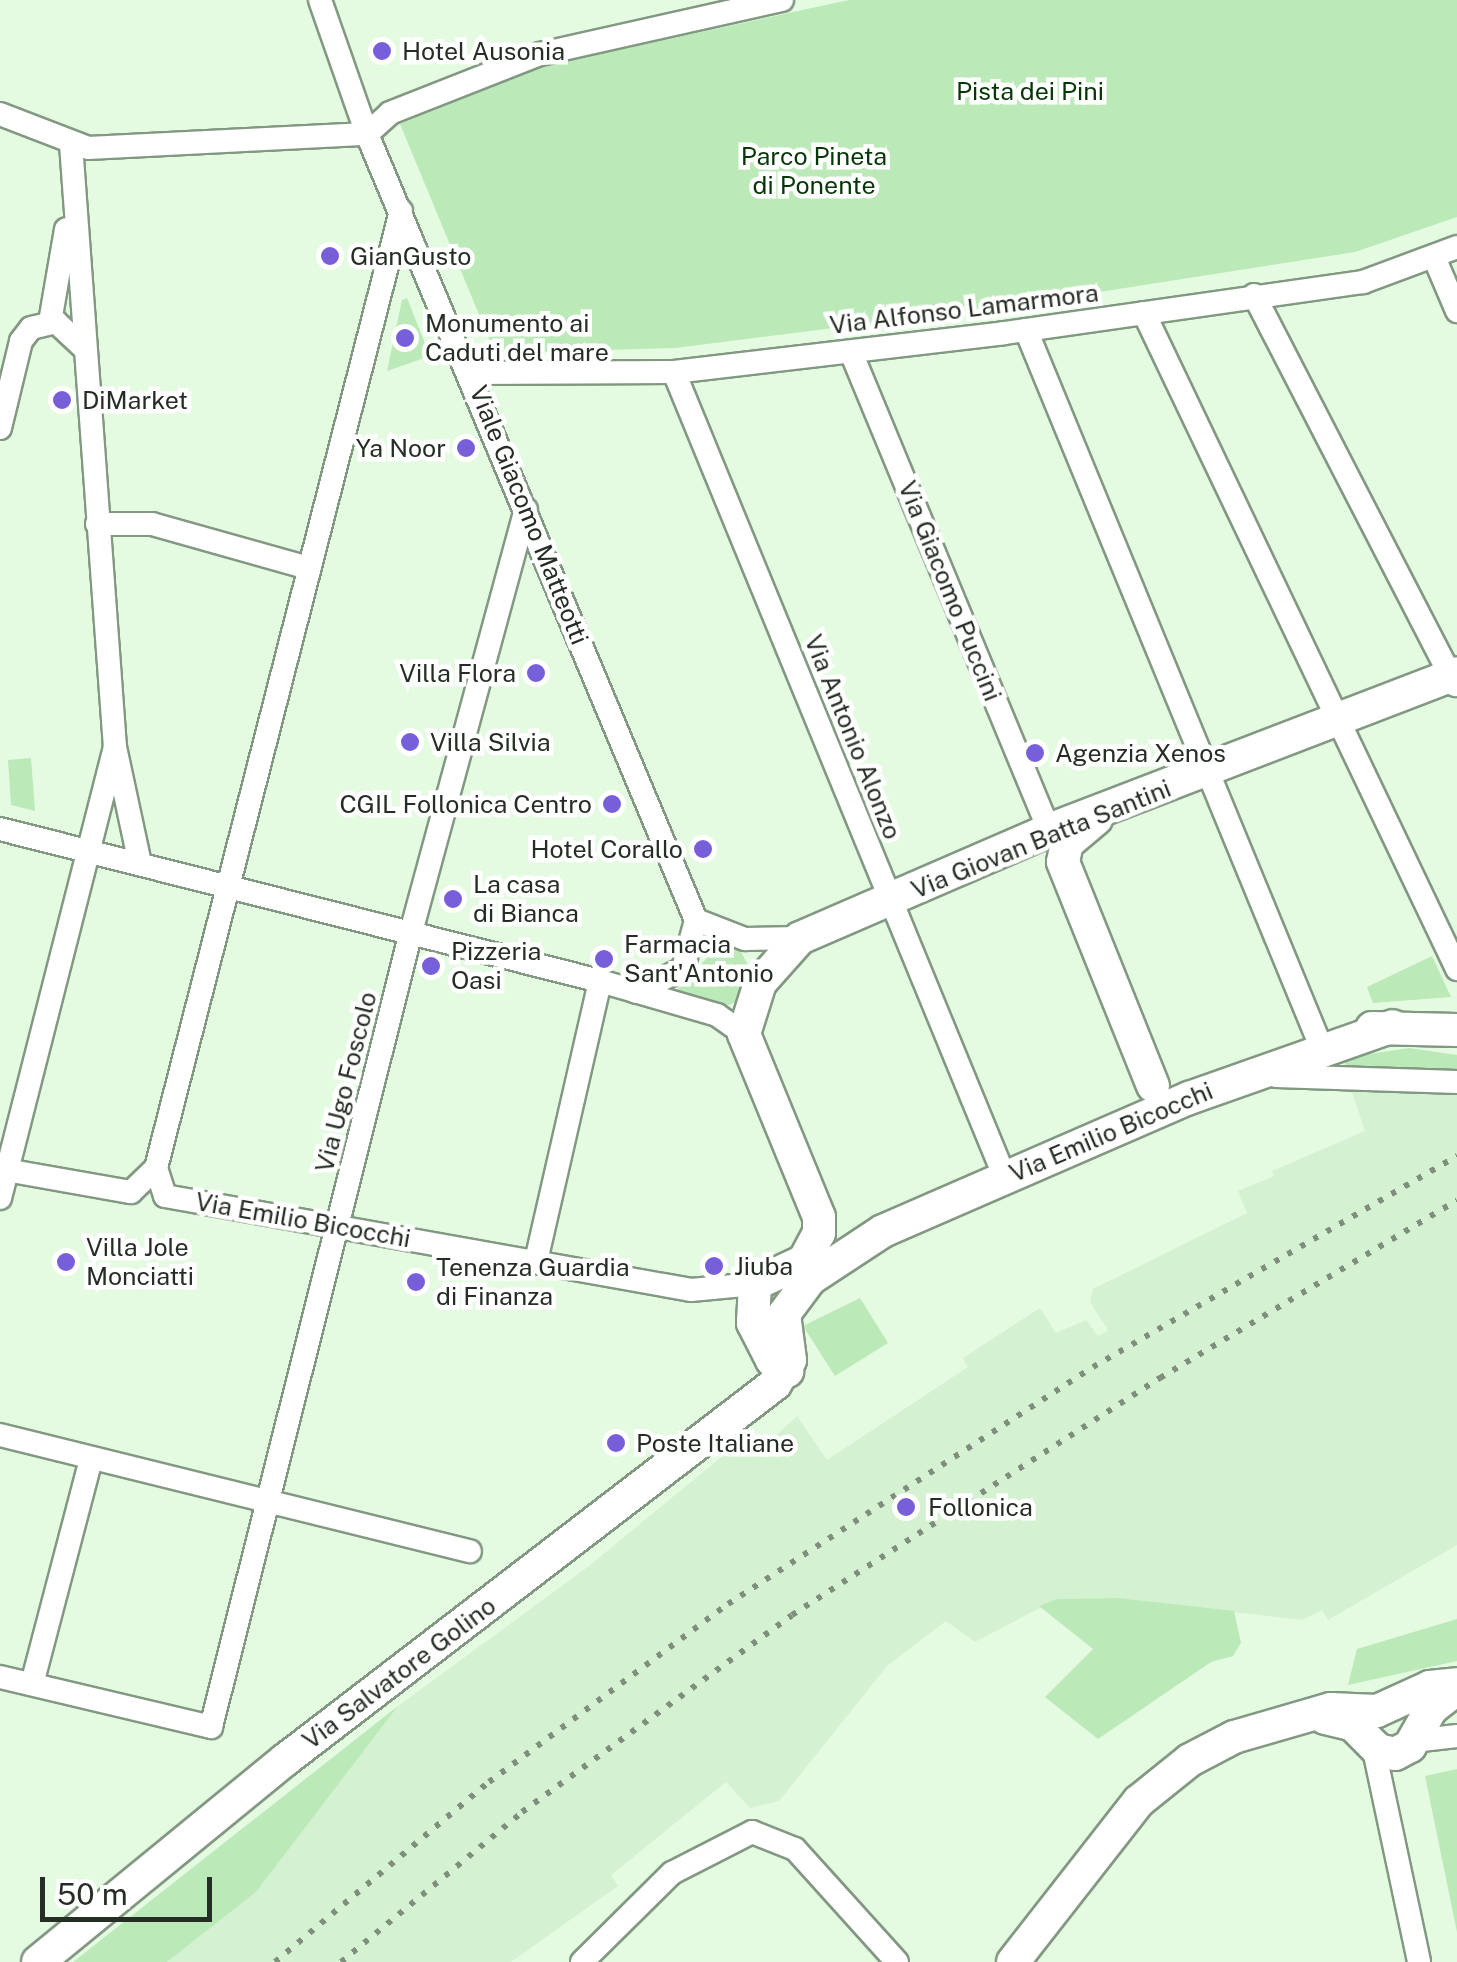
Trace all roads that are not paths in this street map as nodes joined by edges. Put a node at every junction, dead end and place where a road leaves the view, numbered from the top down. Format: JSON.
{"nodes":[{"id":1,"x":320,"y":0,"type":"edge"},
{"id":2,"x":782,"y":0,"type":"edge"},
{"id":3,"x":685,"y":10,"type":"edge"},
{"id":4,"x":0,"y":114,"type":"edge"},
{"id":5,"x":367,"y":134,"type":"junction"},
{"id":6,"x":70,"y":144,"type":"junction"},
{"id":7,"x":72,"y":196,"type":"junction"},
{"id":8,"x":1457,"y":248,"type":"edge"},
{"id":9,"x":406,"y":250,"type":"junction"},
{"id":10,"x":1434,"y":257,"type":"junction"},
{"id":11,"x":1254,"y":294,"type":"junction"},
{"id":12,"x":1457,"y":311,"type":"edge"},
{"id":13,"x":1144,"y":313,"type":"junction"},
{"id":14,"x":50,"y":322,"type":"junction"},
{"id":15,"x":1026,"y":330,"type":"junction"},
{"id":16,"x":84,"y":348,"type":"junction"},
{"id":17,"x":852,"y":352,"type":"junction"},
{"id":18,"x":674,"y":372,"type":"junction"},
{"id":19,"x":471,"y":374,"type":"junction"},
{"id":20,"x":0,"y":428,"type":"edge"},
{"id":21,"x":526,"y":509,"type":"junction"},
{"id":22,"x":97,"y":524,"type":"junction"},
{"id":23,"x":310,"y":568,"type":"junction"},
{"id":24,"x":1455,"y":679,"type":"edge"},
{"id":25,"x":1339,"y":720,"type":"junction"},
{"id":26,"x":115,"y":747,"type":"junction"},
{"id":27,"x":1210,"y":772,"type":"junction"},
{"id":28,"x":1121,"y":807,"type":"junction"},
{"id":29,"x":0,"y":829,"type":"edge"},
{"id":30,"x":1049,"y":830,"type":"junction"},
{"id":31,"x":84,"y":850,"type":"junction"},
{"id":32,"x":1004,"y":852,"type":"junction"},
{"id":33,"x":1063,"y":862,"type":"junction"},
{"id":34,"x":140,"y":864,"type":"junction"},
{"id":35,"x":234,"y":886,"type":"junction"},
{"id":36,"x":890,"y":899,"type":"junction"},
{"id":37,"x":696,"y":920,"type":"junction"},
{"id":38,"x":411,"y":932,"type":"junction"},
{"id":39,"x":800,"y":938,"type":"junction"},
{"id":40,"x":1457,"y":969,"type":"edge"},
{"id":41,"x":600,"y":982,"type":"junction"},
{"id":42,"x":636,"y":992,"type":"junction"},
{"id":43,"x":1393,"y":1026,"type":"junction"},
{"id":44,"x":1457,"y":1030,"type":"edge"},
{"id":45,"x":744,"y":1034,"type":"junction"},
{"id":46,"x":1317,"y":1037,"type":"junction"},
{"id":47,"x":1228,"y":1082,"type":"junction"},
{"id":48,"x":1457,"y":1082,"type":"edge"},
{"id":49,"x":1153,"y":1086,"type":"junction"},
{"id":50,"x":1189,"y":1098,"type":"junction"},
{"id":51,"x":1128,"y":1126,"type":"junction"},
{"id":52,"x":156,"y":1168,"type":"junction"},
{"id":53,"x":4,"y":1170,"type":"edge"},
{"id":54,"x":1005,"y":1178,"type":"junction"},
{"id":55,"x":0,"y":1198,"type":"edge"},
{"id":56,"x":820,"y":1217,"type":"junction"},
{"id":57,"x":338,"y":1225,"type":"junction"},
{"id":58,"x":883,"y":1231,"type":"junction"},
{"id":59,"x":536,"y":1260,"type":"junction"},
{"id":60,"x":755,"y":1284,"type":"junction"},
{"id":61,"x":786,"y":1310,"type":"junction"},
{"id":62,"x":775,"y":1374,"type":"junction"},
{"id":63,"x":0,"y":1435,"type":"edge"},
{"id":64,"x":91,"y":1459,"type":"junction"},
{"id":65,"x":266,"y":1504,"type":"junction"},
{"id":66,"x":470,"y":1551,"type":"dead end"},
{"id":67,"x":0,"y":1677,"type":"edge"},
{"id":68,"x":32,"y":1684,"type":"junction"},
{"id":69,"x":1457,"y":1687,"type":"edge"},
{"id":70,"x":1393,"y":1732,"type":"junction"},
{"id":71,"x":1457,"y":1736,"type":"edge"},
{"id":72,"x":38,"y":1962,"type":"edge"},
{"id":73,"x":582,"y":1962,"type":"edge"},
{"id":74,"x":897,"y":1962,"type":"edge"},
{"id":75,"x":1013,"y":1962,"type":"edge"},
{"id":76,"x":1419,"y":1962,"type":"edge"}],
"edges":[{"from":1,"to":5,"type":"street"},
{"from":2,"to":3,"type":"street"},
{"from":3,"to":5,"type":"street"},
{"from":4,"to":6,"type":"street"},
{"from":5,"to":6,"type":"street"},
{"from":5,"to":9,"type":"street"},
{"from":6,"to":7,"type":"street"},
{"from":7,"to":14,"type":"street"},
{"from":7,"to":16,"type":"street"},
{"from":8,"to":10,"type":"street","name":"Via Alfonso Lamarmora"},
{"from":9,"to":19,"type":"street","name":"Viale Giacomo Matteotti"},
{"from":9,"to":23,"type":"street"},
{"from":10,"to":11,"type":"street","name":"Via Alfonso Lamarmora"},
{"from":10,"to":12,"type":"street"},
{"from":11,"to":13,"type":"street","name":"Via Alfonso Lamarmora"},
{"from":11,"to":24,"type":"street"},
{"from":13,"to":15,"type":"street","name":"Via Alfonso Lamarmora"},
{"from":13,"to":25,"type":"street"},
{"from":14,"to":16,"type":"street"},
{"from":14,"to":20,"type":"street"},
{"from":15,"to":17,"type":"street","name":"Via Alfonso Lamarmora"},
{"from":15,"to":27,"type":"street"},
{"from":16,"to":22,"type":"street"},
{"from":17,"to":18,"type":"street","name":"Via Alfonso Lamarmora"},
{"from":17,"to":30,"type":"street","name":"Via Giacomo Puccini"},
{"from":18,"to":19,"type":"street","name":"Via Alfonso Lamarmora"},
{"from":18,"to":36,"type":"street","name":"Via Antonio Alonzo"},
{"from":19,"to":21,"type":"street","name":"Viale Giacomo Matteotti"},
{"from":21,"to":37,"type":"street","name":"Viale Giacomo Matteotti"},
{"from":21,"to":38,"type":"street","name":"Via Ugo Foscolo"},
{"from":22,"to":23,"type":"street"},
{"from":22,"to":26,"type":"street"},
{"from":23,"to":35,"type":"street"},
{"from":24,"to":25,"type":"street","name":"Via Giovan Batta Santini"},
{"from":25,"to":27,"type":"street","name":"Via Giovan Batta Santini"},
{"from":25,"to":40,"type":"street"},
{"from":26,"to":31,"type":"street"},
{"from":26,"to":34,"type":"street"},
{"from":27,"to":28,"type":"street","name":"Via Giovan Batta Santini"},
{"from":27,"to":46,"type":"street"},
{"from":28,"to":30,"type":"street","name":"Via Giovan Batta Santini"},
{"from":28,"to":33,"type":"street"},
{"from":29,"to":31,"type":"street"},
{"from":30,"to":32,"type":"street","name":"Via Giovan Batta Santini"},
{"from":31,"to":34,"type":"street"},
{"from":31,"to":53,"type":"street"},
{"from":32,"to":33,"type":"street"},
{"from":32,"to":36,"type":"street","name":"Via Giovan Batta Santini"},
{"from":33,"to":49,"type":"street"},
{"from":34,"to":35,"type":"street"},
{"from":35,"to":38,"type":"street"},
{"from":35,"to":52,"type":"street"},
{"from":36,"to":39,"type":"street","name":"Via Giovan Batta Santini"},
{"from":36,"to":54,"type":"street","name":"Via Antonio Alonzo"},
{"from":37,"to":39,"type":"street"},
{"from":37,"to":42,"type":"street"},
{"from":38,"to":41,"type":"street"},
{"from":38,"to":57,"type":"street","name":"Via Ugo Foscolo"},
{"from":39,"to":45,"type":"street"},
{"from":41,"to":42,"type":"street"},
{"from":41,"to":59,"type":"street"},
{"from":42,"to":45,"type":"street"},
{"from":43,"to":44,"type":"street","name":"Via Emilio Bicocchi"},
{"from":43,"to":46,"type":"street","name":"Via Emilio Bicocchi"},
{"from":43,"to":47,"type":"street","name":"Via Emilio Bicocchi"},
{"from":45,"to":56,"type":"street"},
{"from":46,"to":47,"type":"street","name":"Via Emilio Bicocchi"},
{"from":47,"to":48,"type":"street"},
{"from":47,"to":50,"type":"street","name":"Via Emilio Bicocchi"},
{"from":49,"to":50,"type":"street"},
{"from":49,"to":51,"type":"street"},
{"from":50,"to":51,"type":"street","name":"Via Emilio Bicocchi"},
{"from":51,"to":54,"type":"street","name":"Via Emilio Bicocchi"},
{"from":52,"to":53,"type":"street"},
{"from":52,"to":57,"type":"street","name":"Via Emilio Bicocchi"},
{"from":53,"to":55,"type":"street"},
{"from":54,"to":58,"type":"street","name":"Via Emilio Bicocchi"},
{"from":56,"to":58,"type":"street"},
{"from":56,"to":60,"type":"street"},
{"from":57,"to":59,"type":"street","name":"Via Emilio Bicocchi"},
{"from":57,"to":65,"type":"street","name":"Via Ugo Foscolo"},
{"from":58,"to":61,"type":"street","name":"Via Emilio Bicocchi"},
{"from":59,"to":60,"type":"street","name":"Via Emilio Bicocchi"},
{"from":60,"to":61,"type":"street"},
{"from":60,"to":62,"type":"street"},
{"from":61,"to":62,"type":"street"},
{"from":62,"to":72,"type":"street","name":"Via Salvatore Golino"},
{"from":63,"to":64,"type":"street"},
{"from":64,"to":65,"type":"street"},
{"from":64,"to":68,"type":"street"},
{"from":65,"to":66,"type":"street"},
{"from":65,"to":68,"type":"street","name":"Via Ugo Foscolo"},
{"from":67,"to":68,"type":"street"},
{"from":69,"to":70,"type":"street"},
{"from":70,"to":71,"type":"street"},
{"from":70,"to":75,"type":"street"},
{"from":70,"to":76,"type":"street"},
{"from":73,"to":74,"type":"street"}]}
